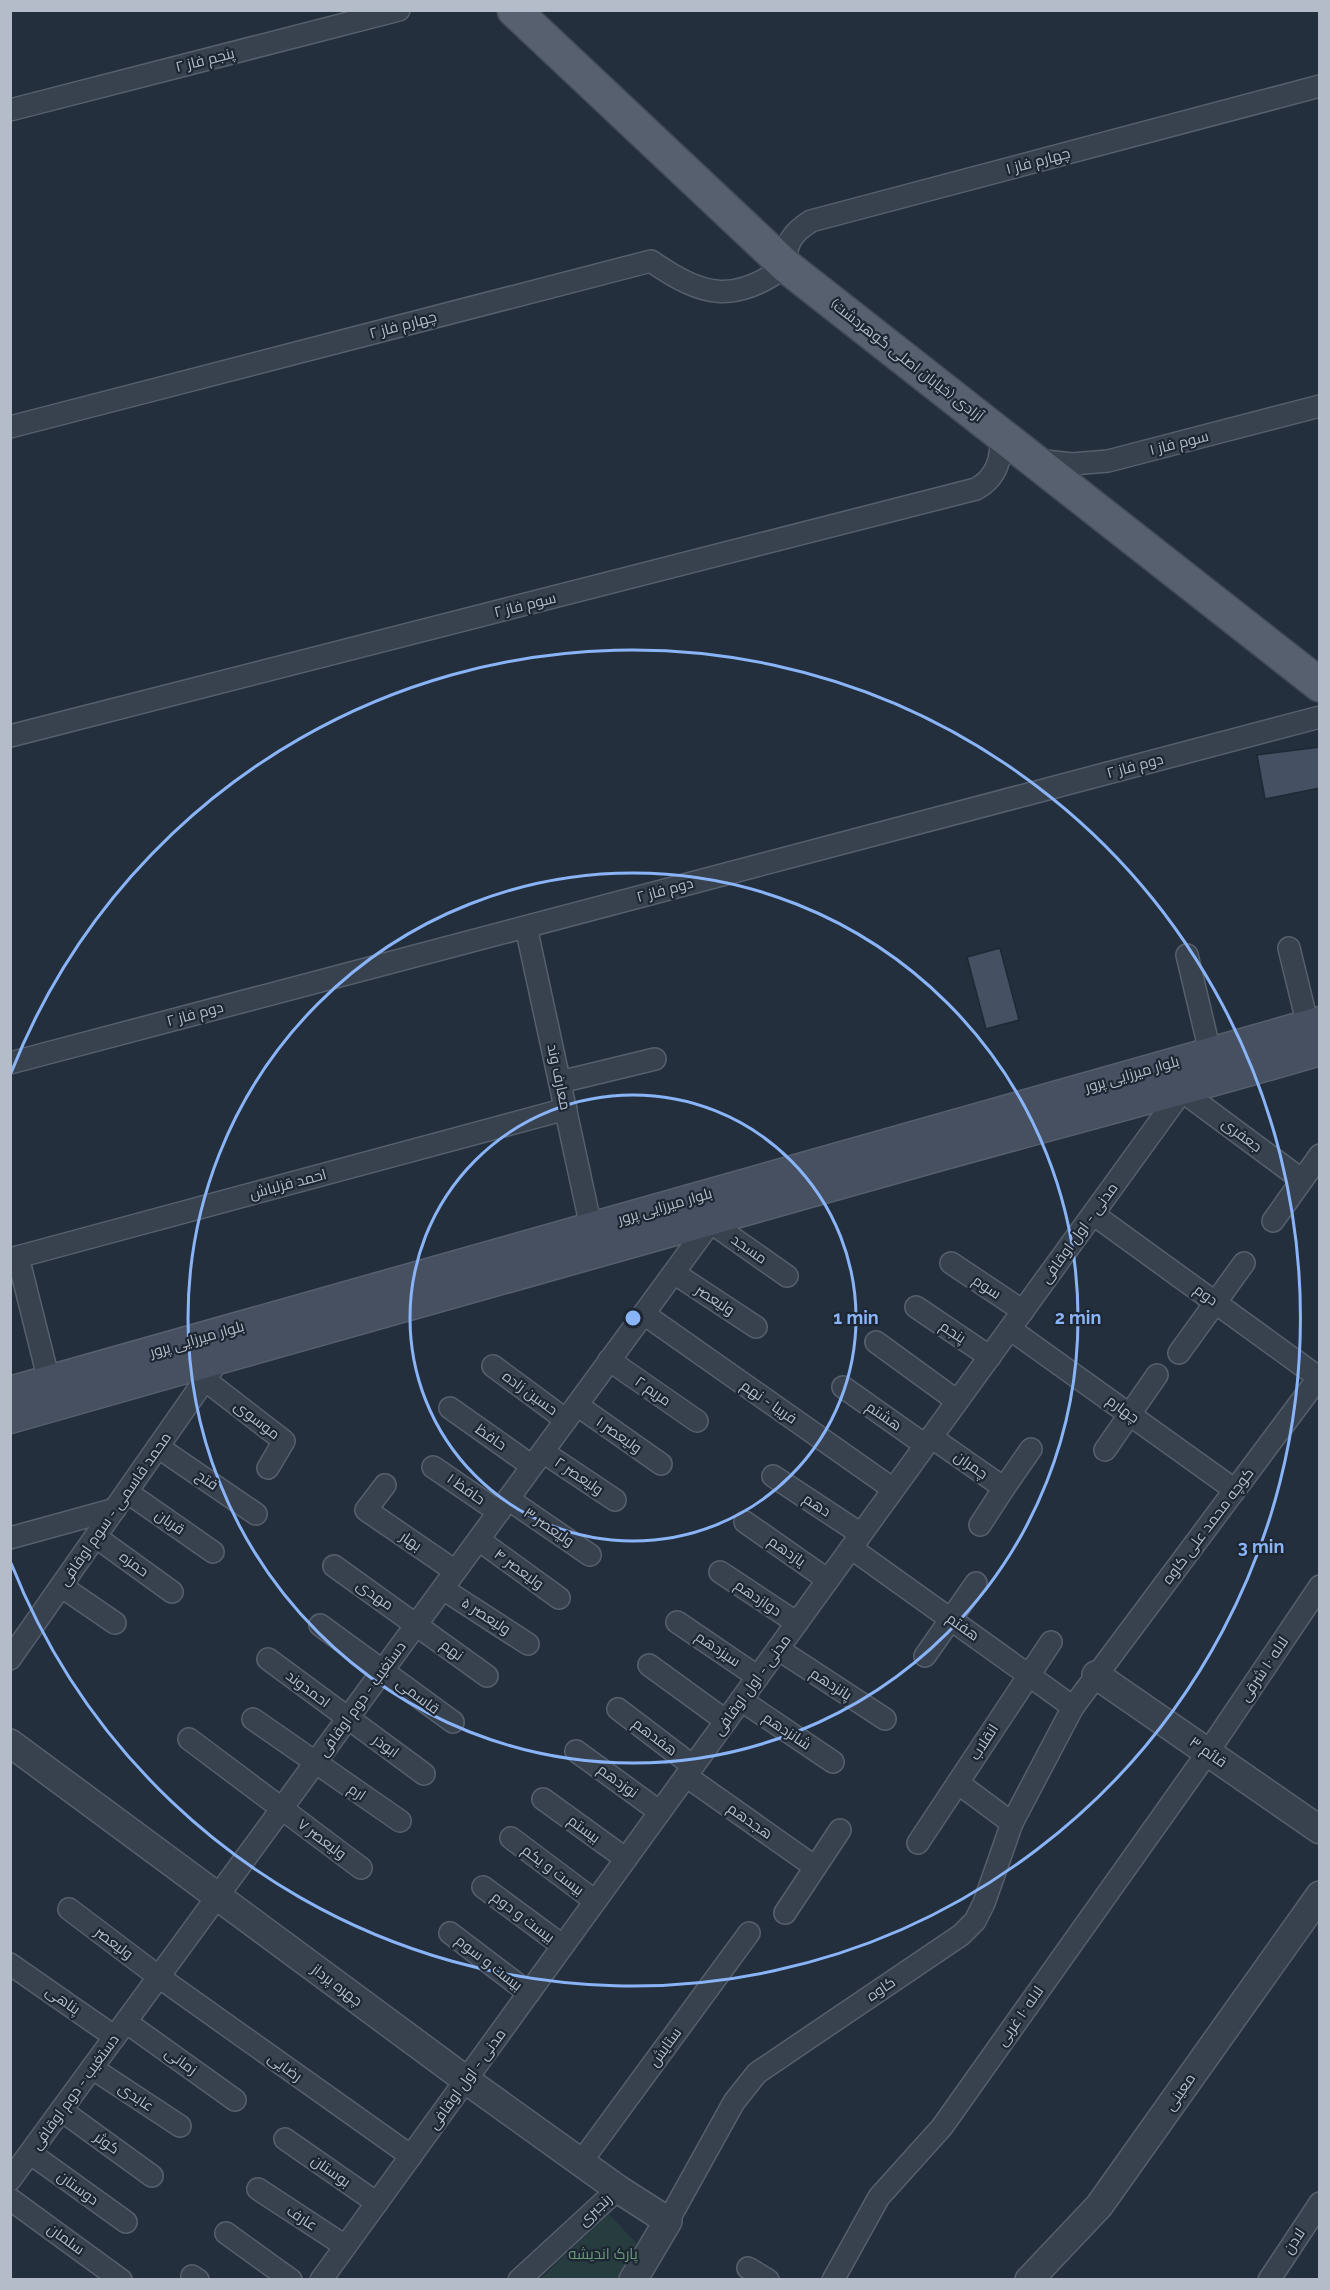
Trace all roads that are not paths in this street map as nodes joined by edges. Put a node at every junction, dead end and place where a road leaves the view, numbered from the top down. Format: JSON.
{"nodes":[{"id":1,"x":399,"y":10,"type":"edge"},
{"id":2,"x":514,"y":10,"type":"edge"},
{"id":3,"x":1320,"y":86,"type":"edge"},
{"id":4,"x":10,"y":110,"type":"edge"},
{"id":5,"x":786,"y":266,"type":"junction"},
{"id":6,"x":1320,"y":406,"type":"edge"},
{"id":7,"x":10,"y":427,"type":"edge"},
{"id":8,"x":1001,"y":433,"type":"junction"},
{"id":9,"x":1036,"y":460,"type":"junction"},
{"id":10,"x":1320,"y":685,"type":"edge"},
{"id":11,"x":1320,"y":717,"type":"edge"},
{"id":12,"x":10,"y":736,"type":"edge"},
{"id":13,"x":526,"y":927,"type":"junction"},
{"id":14,"x":1289,"y":948,"type":"dead end"},
{"id":15,"x":1187,"y":955,"type":"dead end"},
{"id":16,"x":1316,"y":1033,"type":"edge"},
{"id":17,"x":1210,"y":1052,"type":"junction"},
{"id":18,"x":655,"y":1059,"type":"dead end"},
{"id":19,"x":10,"y":1063,"type":"edge"},
{"id":20,"x":560,"y":1082,"type":"junction"},
{"id":21,"x":1182,"y":1091,"type":"junction"},
{"id":22,"x":566,"y":1109,"type":"junction"},
{"id":23,"x":1320,"y":1155,"type":"edge"},
{"id":24,"x":1302,"y":1180,"type":"junction"},
{"id":25,"x":1093,"y":1214,"type":"junction"},
{"id":26,"x":712,"y":1220,"type":"junction"},
{"id":27,"x":1273,"y":1221,"type":"dead end"},
{"id":28,"x":591,"y":1227,"type":"junction"},
{"id":29,"x":14,"y":1258,"type":"edge"},
{"id":30,"x":951,"y":1263,"type":"dead end"},
{"id":31,"x":1244,"y":1263,"type":"dead end"},
{"id":32,"x":674,"y":1273,"type":"junction"},
{"id":33,"x":787,"y":1276,"type":"dead end"},
{"id":34,"x":1216,"y":1302,"type":"junction"},
{"id":35,"x":916,"y":1307,"type":"dead end"},
{"id":36,"x":1023,"y":1311,"type":"junction"},
{"id":37,"x":644,"y":1314,"type":"junction"},
{"id":38,"x":756,"y":1327,"type":"dead end"},
{"id":39,"x":1010,"y":1329,"type":"junction"},
{"id":40,"x":876,"y":1342,"type":"dead end"},
{"id":41,"x":1179,"y":1353,"type":"dead end"},
{"id":42,"x":990,"y":1357,"type":"junction"},
{"id":43,"x":609,"y":1360,"type":"junction"},
{"id":44,"x":493,"y":1366,"type":"dead end"},
{"id":45,"x":213,"y":1369,"type":"junction"},
{"id":46,"x":1157,"y":1375,"type":"dead end"},
{"id":47,"x":1319,"y":1376,"type":"edge"},
{"id":48,"x":49,"y":1381,"type":"junction"},
{"id":49,"x":843,"y":1387,"type":"dead end"},
{"id":50,"x":10,"y":1392,"type":"edge"},
{"id":51,"x":957,"y":1401,"type":"junction"},
{"id":52,"x":450,"y":1408,"type":"dead end"},
{"id":53,"x":572,"y":1412,"type":"junction"},
{"id":54,"x":1130,"y":1414,"type":"junction"},
{"id":55,"x":10,"y":1418,"type":"edge"},
{"id":56,"x":697,"y":1421,"type":"dead end"},
{"id":57,"x":928,"y":1441,"type":"junction"},
{"id":58,"x":158,"y":1447,"type":"junction"},
{"id":59,"x":1031,"y":1449,"type":"dead end"},
{"id":60,"x":1105,"y":1450,"type":"dead end"},
{"id":61,"x":538,"y":1459,"type":"junction"},
{"id":62,"x":661,"y":1464,"type":"dead end"},
{"id":63,"x":434,"y":1467,"type":"dead end"},
{"id":64,"x":268,"y":1468,"type":"dead end"},
{"id":65,"x":774,"y":1476,"type":"dead end"},
{"id":66,"x":385,"y":1485,"type":"dead end"},
{"id":67,"x":1004,"y":1488,"type":"junction"},
{"id":68,"x":894,"y":1489,"type":"junction"},
{"id":69,"x":1235,"y":1490,"type":"junction"},
{"id":70,"x":121,"y":1500,"type":"junction"},
{"id":71,"x":615,"y":1500,"type":"dead end"},
{"id":72,"x":504,"y":1505,"type":"junction"},
{"id":73,"x":256,"y":1514,"type":"dead end"},
{"id":74,"x":745,"y":1522,"type":"dead end"},
{"id":75,"x":980,"y":1526,"type":"dead end"},
{"id":76,"x":96,"y":1537,"type":"junction"},
{"id":77,"x":10,"y":1538,"type":"edge"},
{"id":78,"x":479,"y":1540,"type":"junction"},
{"id":79,"x":856,"y":1541,"type":"junction"},
{"id":80,"x":213,"y":1552,"type":"dead end"},
{"id":81,"x":590,"y":1555,"type":"dead end"},
{"id":82,"x":334,"y":1566,"type":"dead end"},
{"id":83,"x":456,"y":1571,"type":"junction"},
{"id":84,"x":720,"y":1572,"type":"dead end"},
{"id":85,"x":828,"y":1580,"type":"junction"},
{"id":86,"x":976,"y":1583,"type":"dead end"},
{"id":87,"x":61,"y":1586,"type":"junction"},
{"id":88,"x":1320,"y":1586,"type":"edge"},
{"id":89,"x":443,"y":1588,"type":"junction"},
{"id":90,"x":172,"y":1592,"type":"dead end"},
{"id":91,"x":559,"y":1598,"type":"dead end"},
{"id":92,"x":951,"y":1618,"type":"junction"},
{"id":93,"x":677,"y":1622,"type":"dead end"},
{"id":94,"x":115,"y":1623,"type":"dead end"},
{"id":95,"x":796,"y":1623,"type":"junction"},
{"id":96,"x":416,"y":1624,"type":"junction"},
{"id":97,"x":320,"y":1625,"type":"dead end"},
{"id":98,"x":1051,"y":1642,"type":"dead end"},
{"id":99,"x":528,"y":1644,"type":"dead end"},
{"id":100,"x":778,"y":1649,"type":"junction"},
{"id":101,"x":925,"y":1656,"type":"dead end"},
{"id":102,"x":10,"y":1659,"type":"edge"},
{"id":103,"x":268,"y":1659,"type":"dead end"},
{"id":104,"x":649,"y":1665,"type":"dead end"},
{"id":105,"x":383,"y":1670,"type":"junction"},
{"id":106,"x":1029,"y":1675,"type":"junction"},
{"id":107,"x":487,"y":1676,"type":"dead end"},
{"id":108,"x":1096,"y":1676,"type":"junction"},
{"id":109,"x":758,"y":1677,"type":"junction"},
{"id":110,"x":741,"y":1700,"type":"junction"},
{"id":111,"x":1073,"y":1707,"type":"junction"},
{"id":112,"x":618,"y":1709,"type":"dead end"},
{"id":113,"x":348,"y":1718,"type":"junction"},
{"id":114,"x":253,"y":1719,"type":"dead end"},
{"id":115,"x":885,"y":1719,"type":"dead end"},
{"id":116,"x":726,"y":1721,"type":"junction"},
{"id":117,"x":453,"y":1722,"type":"dead end"},
{"id":118,"x":189,"y":1739,"type":"dead end"},
{"id":119,"x":10,"y":1743,"type":"edge"},
{"id":120,"x":576,"y":1751,"type":"dead end"},
{"id":121,"x":1208,"y":1752,"type":"junction"},
{"id":122,"x":833,"y":1762,"type":"dead end"},
{"id":123,"x":315,"y":1763,"type":"junction"},
{"id":124,"x":689,"y":1771,"type":"junction"},
{"id":125,"x":424,"y":1774,"type":"dead end"},
{"id":126,"x":958,"y":1783,"type":"junction"},
{"id":127,"x":543,"y":1799,"type":"dead end"},
{"id":128,"x":282,"y":1809,"type":"junction"},
{"id":129,"x":660,"y":1812,"type":"junction"},
{"id":130,"x":400,"y":1821,"type":"dead end"},
{"id":131,"x":1012,"y":1823,"type":"junction"},
{"id":132,"x":840,"y":1830,"type":"dead end"},
{"id":133,"x":1320,"y":1830,"type":"edge"},
{"id":134,"x":511,"y":1838,"type":"dead end"},
{"id":135,"x":918,"y":1843,"type":"dead end"},
{"id":136,"x":626,"y":1859,"type":"junction"},
{"id":137,"x":815,"y":1866,"type":"junction"},
{"id":138,"x":361,"y":1868,"type":"dead end"},
{"id":139,"x":483,"y":1887,"type":"dead end"},
{"id":140,"x":1320,"y":1895,"type":"edge"},
{"id":141,"x":218,"y":1896,"type":"junction"},
{"id":142,"x":595,"y":1901,"type":"junction"},
{"id":143,"x":69,"y":1909,"type":"dead end"},
{"id":144,"x":785,"y":1913,"type":"dead end"},
{"id":145,"x":450,"y":1933,"type":"dead end"},
{"id":146,"x":749,"y":1933,"type":"dead end"},
{"id":147,"x":562,"y":1946,"type":"junction"},
{"id":148,"x":10,"y":1964,"type":"edge"},
{"id":149,"x":159,"y":1977,"type":"junction"},
{"id":150,"x":529,"y":1993,"type":"junction"},
{"id":151,"x":121,"y":2029,"type":"junction"},
{"id":152,"x":92,"y":2068,"type":"junction"},
{"id":153,"x":466,"y":2080,"type":"junction"},
{"id":154,"x":235,"y":2100,"type":"dead end"},
{"id":155,"x":61,"y":2110,"type":"junction"},
{"id":156,"x":180,"y":2126,"type":"dead end"},
{"id":157,"x":285,"y":2139,"type":"dead end"},
{"id":158,"x":30,"y":2153,"type":"junction"},
{"id":159,"x":411,"y":2156,"type":"junction"},
{"id":160,"x":581,"y":2162,"type":"junction"},
{"id":161,"x":152,"y":2176,"type":"dead end"},
{"id":162,"x":10,"y":2180,"type":"edge"},
{"id":163,"x":618,"y":2188,"type":"junction"},
{"id":164,"x":258,"y":2189,"type":"dead end"},
{"id":165,"x":10,"y":2199,"type":"edge"},
{"id":166,"x":377,"y":2203,"type":"junction"},
{"id":167,"x":1320,"y":2203,"type":"edge"},
{"id":168,"x":668,"y":2221,"type":"junction"},
{"id":169,"x":126,"y":2222,"type":"dead end"},
{"id":170,"x":226,"y":2233,"type":"dead end"},
{"id":171,"x":345,"y":2246,"type":"junction"},
{"id":172,"x":748,"y":2268,"type":"dead end"},
{"id":173,"x":121,"y":2280,"type":"edge"},
{"id":174,"x":291,"y":2280,"type":"edge"},
{"id":175,"x":321,"y":2280,"type":"edge"},
{"id":176,"x":519,"y":2280,"type":"edge"},
{"id":177,"x":633,"y":2280,"type":"edge"},
{"id":178,"x":768,"y":2280,"type":"edge"},
{"id":179,"x":833,"y":2280,"type":"edge"},
{"id":180,"x":1029,"y":2280,"type":"edge"},
{"id":181,"x":1269,"y":2280,"type":"edge"}],
"edges":[{"from":1,"to":4,"type":"street","name":"پنجم فاز ۲"},
{"from":2,"to":5,"type":"main road","name":"آزادی (خیابان اصلی گوهردشت)"},
{"from":3,"to":5,"type":"street","name":"چهارم فاز ۱"},
{"from":5,"to":7,"type":"street","name":"چهارم فاز ۲"},
{"from":5,"to":8,"type":"main road","name":"آزادی (خیابان اصلی گوهردشت)"},
{"from":6,"to":9,"type":"street","name":"سوم فاز ۱"},
{"from":8,"to":9,"type":"main road","name":"آزادی (خیابان اصلی گوهردشت)"},
{"from":8,"to":12,"type":"street","name":"سوم فاز ۲"},
{"from":9,"to":10,"type":"main road","name":"آزادی (خیابان اصلی گوهردشت)"},
{"from":11,"to":13,"type":"street","name":"دوم فاز ۲"},
{"from":13,"to":19,"type":"street","name":"دوم فاز ۲"},
{"from":13,"to":20,"type":"street","name":"معارف وند"},
{"from":14,"to":16,"type":"street"},
{"from":15,"to":17,"type":"street"},
{"from":16,"to":17,"type":"main road","name":"بلوار میرزایی پرور"},
{"from":16,"to":21,"type":"main road","name":"بلوار میرزایی پرور"},
{"from":17,"to":28,"type":"main road","name":"بلوار میرزایی پرور"},
{"from":18,"to":20,"type":"street"},
{"from":20,"to":22,"type":"street","name":"معارف وند"},
{"from":21,"to":24,"type":"street","name":"جعفری"},
{"from":21,"to":25,"type":"street","name":"مدنی - اول اوقافی"},
{"from":21,"to":26,"type":"main road","name":"بلوار میرزایی پرور"},
{"from":22,"to":28,"type":"street","name":"معارف وند"},
{"from":22,"to":29,"type":"street","name":"احمد قزلباش"},
{"from":23,"to":24,"type":"street"},
{"from":24,"to":27,"type":"street"},
{"from":25,"to":34,"type":"street","name":"دوم"},
{"from":25,"to":36,"type":"street","name":"مدنی - اول اوقافی"},
{"from":26,"to":32,"type":"street","name":"دستغیب - دوم اوقافی"},
{"from":26,"to":33,"type":"street","name":"مسجد"},
{"from":26,"to":45,"type":"main road","name":"بلوار میرزایی پرور"},
{"from":28,"to":48,"type":"main road","name":"بلوار میرزایی پرور"},
{"from":29,"to":48,"type":"street"},
{"from":30,"to":36,"type":"street","name":"سوم"},
{"from":31,"to":34,"type":"street"},
{"from":32,"to":37,"type":"street","name":"دستغیب - دوم اوقافی"},
{"from":32,"to":38,"type":"street","name":"ولیعصر"},
{"from":34,"to":41,"type":"street"},
{"from":34,"to":47,"type":"street","name":"دوم"},
{"from":35,"to":42,"type":"street","name":"پنجم"},
{"from":36,"to":39,"type":"street","name":"مدنی - اول اوقافی"},
{"from":37,"to":43,"type":"street","name":"دستغیب - دوم اوقافی"},
{"from":37,"to":68,"type":"street","name":"فریبا - نهم"},
{"from":39,"to":42,"type":"street","name":"مدنی - اول اوقافی"},
{"from":39,"to":54,"type":"street","name":"چهارم"},
{"from":40,"to":51,"type":"street"},
{"from":42,"to":51,"type":"street","name":"مدنی - اول اوقافی"},
{"from":43,"to":53,"type":"street","name":"دستغیب - دوم اوقافی"},
{"from":43,"to":56,"type":"street","name":"مریم ۲"},
{"from":44,"to":53,"type":"street","name":"حسین زاده"},
{"from":45,"to":55,"type":"main road","name":"بلوار میرزایی پرور"},
{"from":45,"to":58,"type":"street","name":"محمد قاسمی - سوم اوقافی"},
{"from":45,"to":64,"type":"street","name":"موسوی"},
{"from":46,"to":54,"type":"street"},
{"from":47,"to":69,"type":"street","name":"کوچه محمد علی کاوه"},
{"from":48,"to":50,"type":"main road","name":"بلوار میرزایی پرور"},
{"from":49,"to":57,"type":"street","name":"هشتم"},
{"from":51,"to":57,"type":"street","name":"مدنی - اول اوقافی"},
{"from":52,"to":61,"type":"street","name":"حافظ"},
{"from":53,"to":61,"type":"street","name":"دستغیب - دوم اوقافی"},
{"from":53,"to":62,"type":"street","name":"ولیعصر ۱"},
{"from":54,"to":60,"type":"street"},
{"from":54,"to":69,"type":"street","name":"چهارم"},
{"from":57,"to":67,"type":"street","name":"چمران"},
{"from":57,"to":68,"type":"street","name":"مدنی - اول اوقافی"},
{"from":58,"to":70,"type":"street","name":"محمد قاسمی - سوم اوقافی"},
{"from":58,"to":73,"type":"street","name":"فتح"},
{"from":59,"to":67,"type":"street"},
{"from":61,"to":71,"type":"street","name":"ولیعصر ۲"},
{"from":61,"to":72,"type":"street","name":"دستغیب - دوم اوقافی"},
{"from":63,"to":72,"type":"street","name":"حافظ ۱"},
{"from":65,"to":79,"type":"street","name":"دهم"},
{"from":66,"to":83,"type":"street","name":"بهار"},
{"from":67,"to":75,"type":"street","name":"چمران"},
{"from":68,"to":79,"type":"street","name":"مدنی - اول اوقافی"},
{"from":69,"to":108,"type":"street","name":"کوچه محمد علی کاوه"},
{"from":70,"to":76,"type":"street","name":"محمد قاسمی - سوم اوقافی"},
{"from":70,"to":77,"type":"street"},
{"from":70,"to":80,"type":"street","name":"قربان"},
{"from":72,"to":78,"type":"street","name":"دستغیب - دوم اوقافی"},
{"from":72,"to":81,"type":"street","name":"ولیعصر ۳"},
{"from":74,"to":85,"type":"street","name":"یازدهم"},
{"from":76,"to":87,"type":"street","name":"محمد قاسمی - سوم اوقافی"},
{"from":76,"to":90,"type":"street","name":"حمزه"},
{"from":78,"to":83,"type":"street","name":"دستغیب - دوم اوقافی"},
{"from":78,"to":91,"type":"street","name":"ولیعصر ۴"},
{"from":79,"to":85,"type":"street","name":"مدنی - اول اوقافی"},
{"from":79,"to":92,"type":"street","name":"هفتم"},
{"from":82,"to":96,"type":"street","name":"مهدی"},
{"from":83,"to":89,"type":"street","name":"دستغیب - دوم اوقافی"},
{"from":84,"to":95,"type":"street","name":"دوازدهم"},
{"from":85,"to":95,"type":"street","name":"مدنی - اول اوقافی"},
{"from":86,"to":92,"type":"street"},
{"from":87,"to":94,"type":"street"},
{"from":87,"to":102,"type":"street","name":"محمد قاسمی - سوم اوقافی"},
{"from":88,"to":121,"type":"street","name":"لاله ۱۰ شرقی"},
{"from":89,"to":96,"type":"street","name":"دستغیب - دوم اوقافی"},
{"from":89,"to":99,"type":"street","name":"ولیعصر ۵"},
{"from":92,"to":101,"type":"street"},
{"from":92,"to":106,"type":"street","name":"هفتم"},
{"from":93,"to":109,"type":"street","name":"سیزدهم"},
{"from":95,"to":100,"type":"street","name":"مدنی - اول اوقافی"},
{"from":96,"to":105,"type":"street","name":"دستغیب - دوم اوقافی"},
{"from":96,"to":107,"type":"street","name":"نهم"},
{"from":97,"to":105,"type":"street","name":"قاسمی"},
{"from":98,"to":106,"type":"street","name":"انقلاب"},
{"from":100,"to":109,"type":"street","name":"مدنی - اول اوقافی"},
{"from":100,"to":115,"type":"street","name":"پانزدهم"},
{"from":103,"to":113,"type":"street","name":"احمدوند"},
{"from":104,"to":116,"type":"street"},
{"from":105,"to":113,"type":"street","name":"دستغیب - دوم اوقافی"},
{"from":105,"to":117,"type":"street","name":"قاسمی"},
{"from":106,"to":111,"type":"street","name":"هفتم"},
{"from":106,"to":126,"type":"street","name":"انقلاب"},
{"from":108,"to":111,"type":"street","name":"کاوه"},
{"from":108,"to":121,"type":"street","name":"قائم ۳"},
{"from":109,"to":110,"type":"street","name":"مدنی - اول اوقافی"},
{"from":110,"to":116,"type":"street","name":"مدنی - اول اوقافی"},
{"from":110,"to":122,"type":"street","name":"شانزدهم"},
{"from":111,"to":131,"type":"street","name":"کاوه"},
{"from":112,"to":124,"type":"street","name":"هفدهم"},
{"from":113,"to":123,"type":"street","name":"دستغیب - دوم اوقافی"},
{"from":113,"to":125,"type":"street","name":"ابوذر"},
{"from":114,"to":123,"type":"street","name":"ارم"},
{"from":116,"to":124,"type":"street","name":"مدنی - اول اوقافی"},
{"from":118,"to":128,"type":"street"},
{"from":119,"to":141,"type":"street","name":"چهره پرداز"},
{"from":120,"to":129,"type":"street","name":"نوزدهم"},
{"from":121,"to":133,"type":"street","name":"قائم ۳"},
{"from":121,"to":179,"type":"street","name":"لاله ۱۰ غربی"},
{"from":123,"to":128,"type":"street","name":"دستغیب - دوم اوقافی"},
{"from":123,"to":130,"type":"street","name":"ارم"},
{"from":124,"to":129,"type":"street","name":"مدنی - اول اوقافی"},
{"from":124,"to":137,"type":"street","name":"هجدهم"},
{"from":126,"to":131,"type":"street"},
{"from":126,"to":135,"type":"street","name":"انقلاب"},
{"from":127,"to":136,"type":"street","name":"بیستم"},
{"from":128,"to":138,"type":"street","name":"ولیعصر ۷"},
{"from":128,"to":141,"type":"street","name":"دستغیب - دوم اوقافی"},
{"from":129,"to":136,"type":"street","name":"مدنی - اول اوقافی"},
{"from":131,"to":168,"type":"street","name":"کاوه"},
{"from":132,"to":137,"type":"street"},
{"from":134,"to":142,"type":"street","name":"بیست و یکم"},
{"from":136,"to":142,"type":"street","name":"مدنی - اول اوقافی"},
{"from":137,"to":144,"type":"street"},
{"from":139,"to":147,"type":"street","name":"بیست و دوم"},
{"from":140,"to":180,"type":"street","name":"معینی"},
{"from":141,"to":149,"type":"street","name":"دستغیب - دوم اوقافی"},
{"from":141,"to":153,"type":"street","name":"چهره پرداز"},
{"from":142,"to":147,"type":"street","name":"مدنی - اول اوقافی"},
{"from":143,"to":149,"type":"street","name":"ولیعصر"},
{"from":145,"to":150,"type":"street","name":"بیست و سوم"},
{"from":146,"to":160,"type":"street","name":"ستایش"},
{"from":147,"to":150,"type":"street","name":"مدنی - اول اوقافی"},
{"from":148,"to":151,"type":"street","name":"پناهی"},
{"from":149,"to":151,"type":"street","name":"دستغیب - دوم اوقافی"},
{"from":149,"to":159,"type":"street","name":"رضایی"},
{"from":150,"to":153,"type":"street","name":"مدنی - اول اوقافی"},
{"from":151,"to":152,"type":"street","name":"دستغیب - دوم اوقافی"},
{"from":151,"to":154,"type":"street","name":"زمانی"},
{"from":152,"to":155,"type":"street","name":"دستغیب - دوم اوقافی"},
{"from":152,"to":156,"type":"street","name":"عابدی"},
{"from":153,"to":159,"type":"street","name":"مدنی - اول اوقافی"},
{"from":153,"to":160,"type":"street","name":"چهره پرداز"},
{"from":155,"to":158,"type":"street","name":"دستغیب - دوم اوقافی"},
{"from":155,"to":161,"type":"street","name":"کوثر"},
{"from":157,"to":166,"type":"street","name":"بوستان"},
{"from":158,"to":162,"type":"street","name":"دستغیب - دوم اوقافی"},
{"from":158,"to":169,"type":"street","name":"دوستان"},
{"from":159,"to":166,"type":"street","name":"مدنی - اول اوقافی"},
{"from":160,"to":163,"type":"street","name":"چهره پرداز"},
{"from":163,"to":168,"type":"street","name":"چهره پرداز"},
{"from":163,"to":176,"type":"street","name":"رنجبری"},
{"from":164,"to":171,"type":"street","name":"عارف"},
{"from":165,"to":173,"type":"street","name":"سلمان"},
{"from":166,"to":171,"type":"street","name":"مدنی - اول اوقافی"},
{"from":167,"to":181,"type":"street","name":"لادن"},
{"from":168,"to":177,"type":"street","name":"کاوه"},
{"from":170,"to":174,"type":"street"},
{"from":171,"to":175,"type":"street","name":"مدنی - اول اوقافی"},
{"from":172,"to":178,"type":"street"}]}
